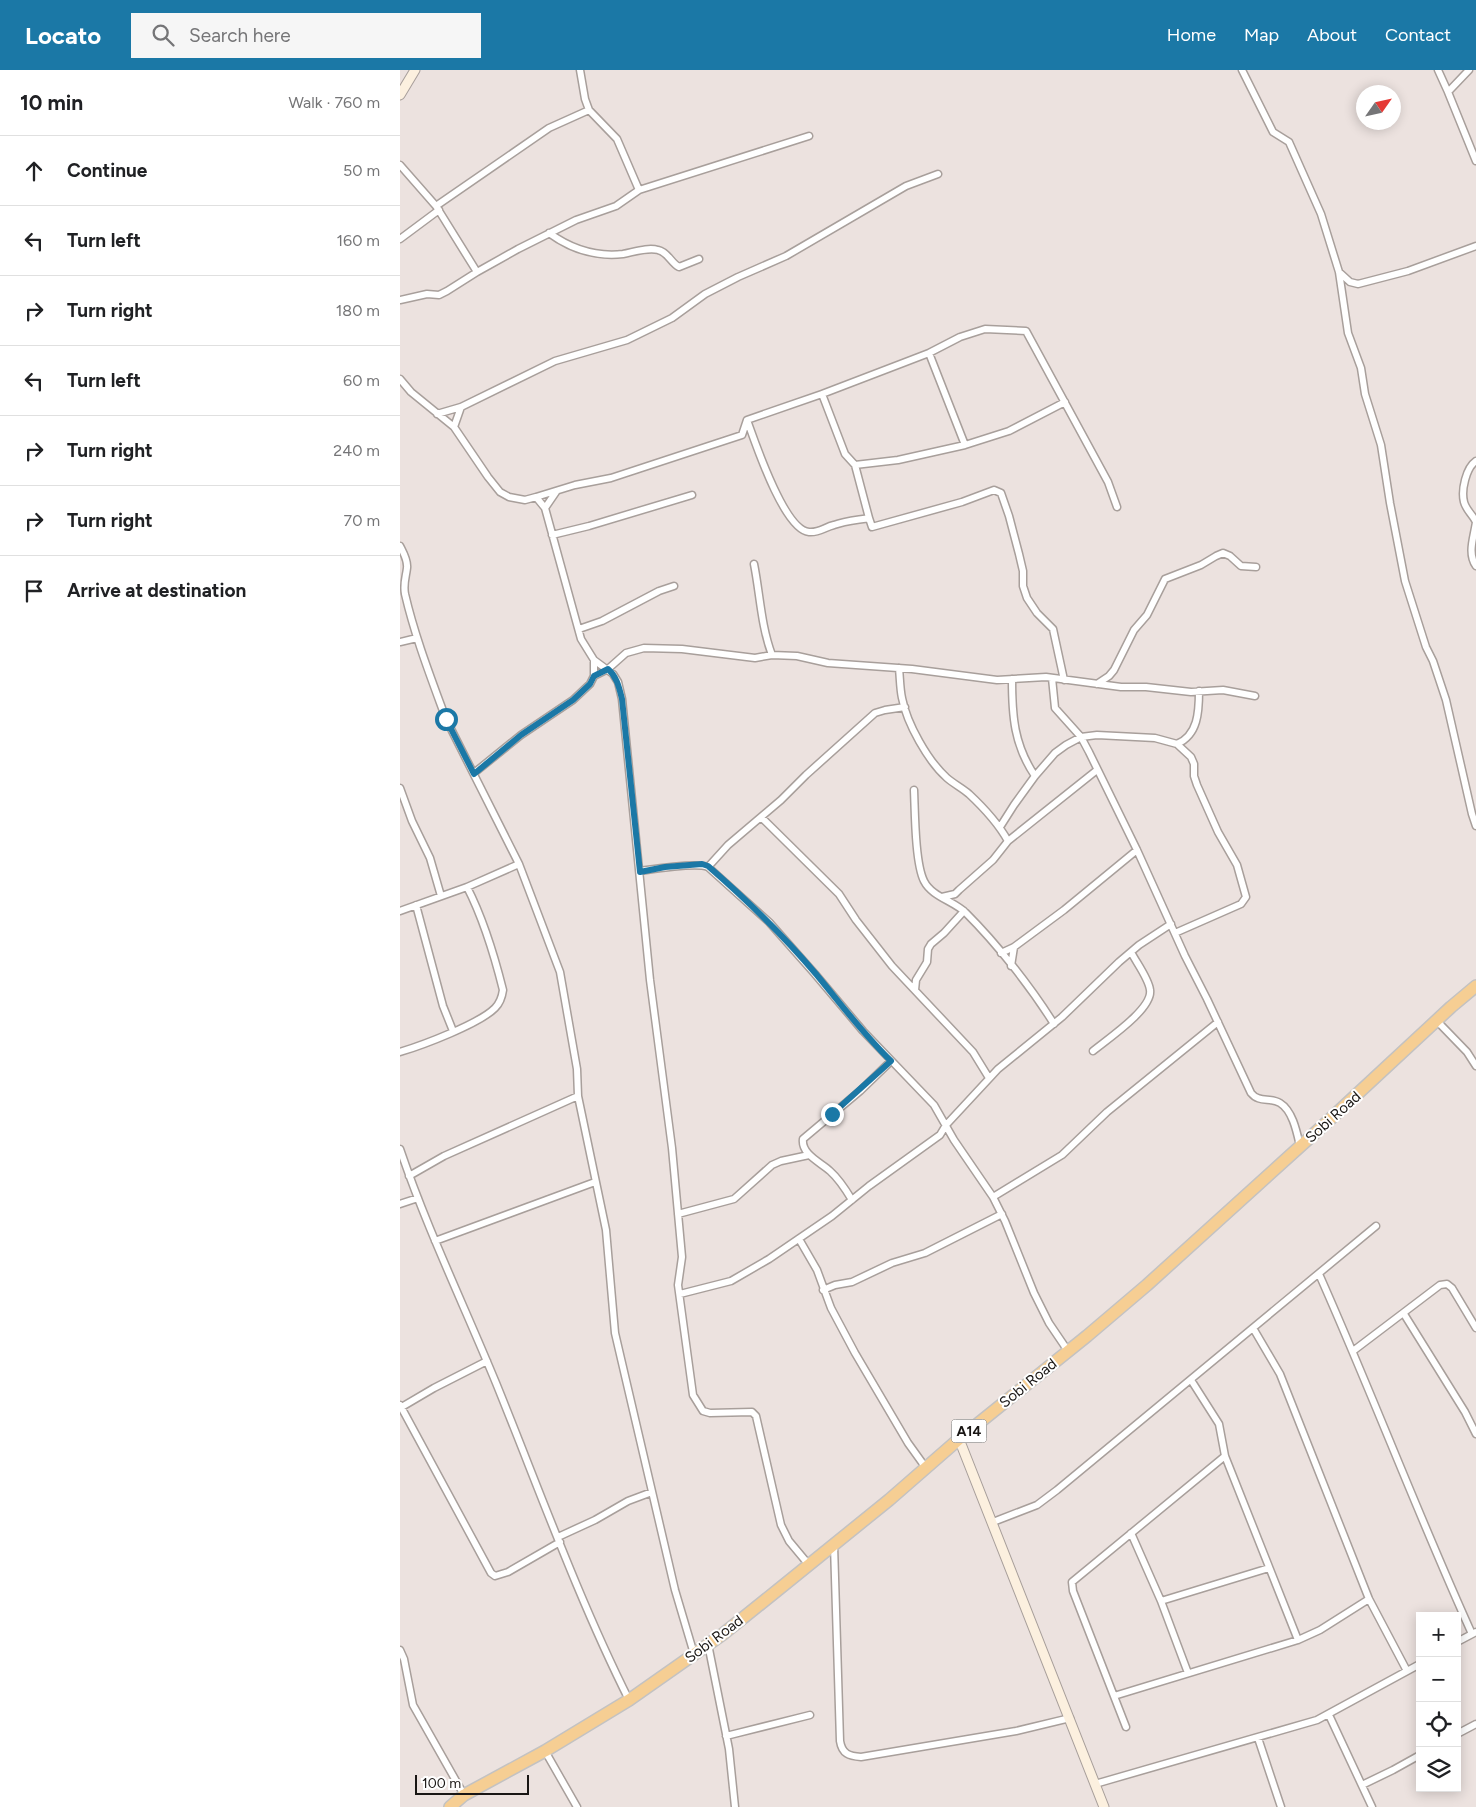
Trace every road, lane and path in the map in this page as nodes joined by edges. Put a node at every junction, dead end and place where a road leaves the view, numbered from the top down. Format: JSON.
{"nodes":[{"id":1,"x":415,"y":70,"type":"edge"},
{"id":2,"x":580,"y":70,"type":"edge"},
{"id":3,"x":1242,"y":70,"type":"edge"},
{"id":4,"x":1438,"y":70,"type":"edge"},
{"id":5,"x":1469,"y":70,"type":"edge"},
{"id":6,"x":1448,"y":92,"type":"junction"},
{"id":7,"x":400,"y":95,"type":"edge"},
{"id":8,"x":589,"y":110,"type":"junction"},
{"id":9,"x":809,"y":136,"type":"dead end"},
{"id":10,"x":1476,"y":161,"type":"edge"},
{"id":11,"x":400,"y":165,"type":"edge"},
{"id":12,"x":938,"y":174,"type":"dead end"},
{"id":13,"x":639,"y":190,"type":"junction"},
{"id":14,"x":438,"y":208,"type":"junction"},
{"id":15,"x":549,"y":233,"type":"junction"},
{"id":16,"x":400,"y":239,"type":"edge"},
{"id":17,"x":1476,"y":246,"type":"edge"},
{"id":18,"x":699,"y":259,"type":"dead end"},
{"id":19,"x":477,"y":272,"type":"junction"},
{"id":20,"x":1339,"y":272,"type":"junction"},
{"id":21,"x":400,"y":300,"type":"edge"},
{"id":22,"x":929,"y":352,"type":"junction"},
{"id":23,"x":400,"y":379,"type":"edge"},
{"id":24,"x":822,"y":394,"type":"junction"},
{"id":25,"x":1065,"y":402,"type":"junction"},
{"id":26,"x":461,"y":407,"type":"junction"},
{"id":27,"x":437,"y":414,"type":"junction"},
{"id":28,"x":747,"y":420,"type":"junction"},
{"id":29,"x":454,"y":427,"type":"junction"},
{"id":30,"x":965,"y":445,"type":"junction"},
{"id":31,"x":1476,"y":460,"type":"edge"},
{"id":32,"x":856,"y":465,"type":"junction"},
{"id":33,"x":556,"y":492,"type":"junction"},
{"id":34,"x":692,"y":495,"type":"dead end"},
{"id":35,"x":536,"y":497,"type":"junction"},
{"id":36,"x":1117,"y":507,"type":"dead end"},
{"id":37,"x":545,"y":508,"type":"junction"},
{"id":38,"x":869,"y":518,"type":"junction"},
{"id":39,"x":552,"y":536,"type":"junction"},
{"id":40,"x":400,"y":546,"type":"edge"},
{"id":41,"x":754,"y":564,"type":"dead end"},
{"id":42,"x":1476,"y":566,"type":"edge"},
{"id":43,"x":1256,"y":567,"type":"dead end"},
{"id":44,"x":674,"y":586,"type":"dead end"},
{"id":45,"x":578,"y":630,"type":"junction"},
{"id":46,"x":417,"y":638,"type":"junction"},
{"id":47,"x":400,"y":642,"type":"edge"},
{"id":48,"x":772,"y":656,"type":"junction"},
{"id":49,"x":594,"y":660,"type":"junction"},
{"id":50,"x":899,"y":668,"type":"junction"},
{"id":51,"x":608,"y":669,"type":"junction"},
{"id":52,"x":594,"y":676,"type":"junction"},
{"id":53,"x":1052,"y":678,"type":"junction"},
{"id":54,"x":1012,"y":679,"type":"junction"},
{"id":55,"x":1064,"y":680,"type":"junction"},
{"id":56,"x":1097,"y":684,"type":"junction"},
{"id":57,"x":1199,"y":692,"type":"junction"},
{"id":58,"x":1255,"y":696,"type":"dead end"},
{"id":59,"x":905,"y":707,"type":"junction"},
{"id":60,"x":1081,"y":737,"type":"junction"},
{"id":61,"x":1177,"y":744,"type":"junction"},
{"id":62,"x":1097,"y":770,"type":"junction"},
{"id":63,"x":474,"y":774,"type":"junction"},
{"id":64,"x":1035,"y":776,"type":"junction"},
{"id":65,"x":400,"y":788,"type":"edge"},
{"id":66,"x":914,"y":790,"type":"dead end"},
{"id":67,"x":761,"y":817,"type":"junction"},
{"id":68,"x":1476,"y":826,"type":"edge"},
{"id":69,"x":1000,"y":827,"type":"junction"},
{"id":70,"x":1008,"y":841,"type":"junction"},
{"id":71,"x":1137,"y":850,"type":"junction"},
{"id":72,"x":519,"y":864,"type":"junction"},
{"id":73,"x":708,"y":866,"type":"junction"},
{"id":74,"x":640,"y":872,"type":"junction"},
{"id":75,"x":467,"y":887,"type":"junction"},
{"id":76,"x":955,"y":894,"type":"junction"},
{"id":77,"x":441,"y":896,"type":"junction"},
{"id":78,"x":942,"y":897,"type":"junction"},
{"id":79,"x":416,"y":904,"type":"junction"},
{"id":80,"x":960,"y":909,"type":"junction"},
{"id":81,"x":400,"y":911,"type":"edge"},
{"id":82,"x":1171,"y":924,"type":"junction"},
{"id":83,"x":1175,"y":934,"type":"junction"},
{"id":84,"x":1014,"y":947,"type":"junction"},
{"id":85,"x":1001,"y":952,"type":"junction"},
{"id":86,"x":1131,"y":952,"type":"junction"},
{"id":87,"x":1011,"y":966,"type":"junction"},
{"id":88,"x":1476,"y":986,"type":"edge"},
{"id":89,"x":915,"y":990,"type":"junction"},
{"id":90,"x":1437,"y":1021,"type":"junction"},
{"id":91,"x":1218,"y":1022,"type":"junction"},
{"id":92,"x":1054,"y":1024,"type":"junction"},
{"id":93,"x":452,"y":1031,"type":"junction"},
{"id":94,"x":1093,"y":1051,"type":"dead end"},
{"id":95,"x":400,"y":1052,"type":"edge"},
{"id":96,"x":891,"y":1061,"type":"junction"},
{"id":97,"x":1476,"y":1066,"type":"edge"},
{"id":98,"x":989,"y":1078,"type":"junction"},
{"id":99,"x":578,"y":1096,"type":"junction"},
{"id":100,"x":946,"y":1125,"type":"junction"},
{"id":101,"x":1300,"y":1146,"type":"junction"},
{"id":102,"x":400,"y":1149,"type":"edge"},
{"id":103,"x":809,"y":1154,"type":"junction"},
{"id":104,"x":409,"y":1176,"type":"junction"},
{"id":105,"x":595,"y":1182,"type":"junction"},
{"id":106,"x":993,"y":1197,"type":"junction"},
{"id":107,"x":418,"y":1198,"type":"junction"},
{"id":108,"x":852,"y":1200,"type":"junction"},
{"id":109,"x":400,"y":1204,"type":"edge"},
{"id":110,"x":678,"y":1214,"type":"junction"},
{"id":111,"x":1002,"y":1214,"type":"junction"},
{"id":112,"x":1376,"y":1226,"type":"dead end"},
{"id":113,"x":798,"y":1239,"type":"junction"},
{"id":114,"x":436,"y":1240,"type":"junction"},
{"id":115,"x":1319,"y":1274,"type":"junction"},
{"id":116,"x":823,"y":1290,"type":"junction"},
{"id":117,"x":680,"y":1294,"type":"junction"},
{"id":118,"x":1404,"y":1314,"type":"junction"},
{"id":119,"x":1254,"y":1328,"type":"junction"},
{"id":120,"x":1476,"y":1328,"type":"edge"},
{"id":121,"x":1068,"y":1350,"type":"junction"},
{"id":122,"x":1354,"y":1351,"type":"junction"},
{"id":123,"x":487,"y":1362,"type":"junction"},
{"id":124,"x":1191,"y":1380,"type":"junction"},
{"id":125,"x":400,"y":1407,"type":"edge"},
{"id":126,"x":1476,"y":1434,"type":"edge"},
{"id":127,"x":960,"y":1439,"type":"junction"},
{"id":128,"x":1225,"y":1456,"type":"junction"},
{"id":129,"x":926,"y":1468,"type":"junction"},
{"id":130,"x":652,"y":1492,"type":"junction"},
{"id":131,"x":993,"y":1522,"type":"junction"},
{"id":132,"x":1131,"y":1533,"type":"junction"},
{"id":133,"x":559,"y":1539,"type":"junction"},
{"id":134,"x":834,"y":1545,"type":"junction"},
{"id":135,"x":809,"y":1565,"type":"junction"},
{"id":136,"x":1269,"y":1568,"type":"junction"},
{"id":137,"x":1370,"y":1600,"type":"junction"},
{"id":138,"x":1161,"y":1601,"type":"junction"},
{"id":139,"x":1474,"y":1633,"type":"edge"},
{"id":140,"x":1298,"y":1640,"type":"junction"},
{"id":141,"x":1461,"y":1640,"type":"edge"},
{"id":142,"x":708,"y":1644,"type":"junction"},
{"id":143,"x":400,"y":1650,"type":"edge"},
{"id":144,"x":694,"y":1654,"type":"junction"},
{"id":145,"x":1416,"y":1666,"type":"edge"},
{"id":146,"x":1407,"y":1671,"type":"junction"},
{"id":147,"x":1188,"y":1673,"type":"junction"},
{"id":148,"x":1114,"y":1696,"type":"junction"},
{"id":149,"x":629,"y":1700,"type":"junction"},
{"id":150,"x":810,"y":1715,"type":"dead end"},
{"id":151,"x":1329,"y":1715,"type":"junction"},
{"id":152,"x":1070,"y":1718,"type":"junction"},
{"id":153,"x":1476,"y":1724,"type":"edge"},
{"id":154,"x":1126,"y":1728,"type":"dead end"},
{"id":155,"x":1461,"y":1732,"type":"edge"},
{"id":156,"x":726,"y":1736,"type":"junction"},
{"id":157,"x":1258,"y":1738,"type":"junction"},
{"id":158,"x":545,"y":1751,"type":"junction"},
{"id":159,"x":1416,"y":1757,"type":"edge"},
{"id":160,"x":1095,"y":1784,"type":"junction"},
{"id":161,"x":1362,"y":1785,"type":"junction"},
{"id":162,"x":464,"y":1795,"type":"junction"},
{"id":163,"x":450,"y":1807,"type":"edge"},
{"id":164,"x":577,"y":1807,"type":"edge"},
{"id":165,"x":735,"y":1807,"type":"edge"},
{"id":166,"x":1104,"y":1807,"type":"edge"},
{"id":167,"x":1281,"y":1807,"type":"edge"},
{"id":168,"x":1372,"y":1807,"type":"edge"}],
"edges":[{"from":1,"to":7,"type":"street"},
{"from":2,"to":8,"type":"street"},
{"from":3,"to":20,"type":"street"},
{"from":4,"to":6,"type":"street"},
{"from":5,"to":6,"type":"street"},
{"from":6,"to":10,"type":"street"},
{"from":8,"to":13,"type":"street"},
{"from":8,"to":14,"type":"street"},
{"from":9,"to":13,"type":"street"},
{"from":11,"to":14,"type":"street"},
{"from":12,"to":26,"type":"street"},
{"from":13,"to":15,"type":"street"},
{"from":14,"to":16,"type":"street"},
{"from":14,"to":19,"type":"street"},
{"from":15,"to":18,"type":"street"},
{"from":15,"to":19,"type":"street"},
{"from":17,"to":20,"type":"street"},
{"from":19,"to":21,"type":"street"},
{"from":20,"to":68,"type":"street"},
{"from":22,"to":24,"type":"street"},
{"from":22,"to":25,"type":"street"},
{"from":22,"to":30,"type":"street"},
{"from":23,"to":27,"type":"street"},
{"from":24,"to":28,"type":"street"},
{"from":24,"to":32,"type":"street"},
{"from":25,"to":30,"type":"street"},
{"from":25,"to":36,"type":"street"},
{"from":26,"to":27,"type":"street"},
{"from":26,"to":29,"type":"street"},
{"from":27,"to":29,"type":"street"},
{"from":28,"to":33,"type":"street"},
{"from":28,"to":38,"type":"street"},
{"from":29,"to":35,"type":"street"},
{"from":30,"to":32,"type":"street"},
{"from":31,"to":42,"type":"street"},
{"from":32,"to":38,"type":"street"},
{"from":33,"to":35,"type":"street"},
{"from":33,"to":37,"type":"street"},
{"from":34,"to":39,"type":"street"},
{"from":35,"to":37,"type":"street"},
{"from":37,"to":39,"type":"street"},
{"from":38,"to":55,"type":"street"},
{"from":39,"to":45,"type":"street"},
{"from":40,"to":46,"type":"street"},
{"from":41,"to":48,"type":"street"},
{"from":43,"to":56,"type":"street"},
{"from":44,"to":45,"type":"street"},
{"from":45,"to":49,"type":"street"},
{"from":46,"to":47,"type":"street"},
{"from":46,"to":63,"type":"street"},
{"from":48,"to":50,"type":"street"},
{"from":48,"to":51,"type":"street"},
{"from":49,"to":51,"type":"street"},
{"from":49,"to":52,"type":"street"},
{"from":50,"to":54,"type":"street"},
{"from":50,"to":59,"type":"street"},
{"from":51,"to":52,"type":"street"},
{"from":51,"to":74,"type":"street"},
{"from":52,"to":63,"type":"street"},
{"from":53,"to":54,"type":"street"},
{"from":53,"to":55,"type":"street"},
{"from":53,"to":60,"type":"street"},
{"from":54,"to":64,"type":"street"},
{"from":55,"to":56,"type":"street"},
{"from":56,"to":57,"type":"street"},
{"from":57,"to":58,"type":"street"},
{"from":57,"to":61,"type":"street"},
{"from":59,"to":67,"type":"street"},
{"from":59,"to":69,"type":"street"},
{"from":60,"to":61,"type":"street"},
{"from":60,"to":62,"type":"street"},
{"from":60,"to":64,"type":"street"},
{"from":61,"to":83,"type":"street"},
{"from":62,"to":70,"type":"street"},
{"from":62,"to":71,"type":"street"},
{"from":63,"to":72,"type":"street"},
{"from":64,"to":69,"type":"street"},
{"from":65,"to":77,"type":"street"},
{"from":66,"to":78,"type":"street"},
{"from":67,"to":73,"type":"street"},
{"from":67,"to":89,"type":"street"},
{"from":69,"to":70,"type":"street"},
{"from":70,"to":76,"type":"street"},
{"from":71,"to":82,"type":"street"},
{"from":71,"to":84,"type":"street"},
{"from":72,"to":75,"type":"street"},
{"from":72,"to":99,"type":"street"},
{"from":73,"to":74,"type":"street"},
{"from":73,"to":96,"type":"street"},
{"from":74,"to":110,"type":"street"},
{"from":75,"to":77,"type":"street"},
{"from":75,"to":93,"type":"street"},
{"from":76,"to":78,"type":"street"},
{"from":76,"to":80,"type":"street"},
{"from":77,"to":79,"type":"street"},
{"from":78,"to":80,"type":"street"},
{"from":79,"to":81,"type":"street"},
{"from":79,"to":93,"type":"street"},
{"from":80,"to":85,"type":"street"},
{"from":80,"to":89,"type":"street"},
{"from":82,"to":83,"type":"street"},
{"from":82,"to":86,"type":"street"},
{"from":83,"to":91,"type":"street"},
{"from":84,"to":85,"type":"street"},
{"from":84,"to":87,"type":"street"},
{"from":85,"to":87,"type":"street"},
{"from":86,"to":92,"type":"street"},
{"from":86,"to":94,"type":"street"},
{"from":87,"to":92,"type":"street"},
{"from":88,"to":90,"type":"highway","name":"Sobi Road","number":"A14"},
{"from":89,"to":98,"type":"street"},
{"from":90,"to":97,"type":"street"},
{"from":90,"to":101,"type":"highway","name":"Sobi Road","number":"A14"},
{"from":91,"to":101,"type":"street"},
{"from":91,"to":106,"type":"street"},
{"from":92,"to":98,"type":"street"},
{"from":93,"to":95,"type":"street"},
{"from":96,"to":100,"type":"street"},
{"from":96,"to":103,"type":"street"},
{"from":98,"to":100,"type":"street"},
{"from":99,"to":104,"type":"street"},
{"from":99,"to":105,"type":"street"},
{"from":100,"to":106,"type":"street"},
{"from":100,"to":108,"type":"street"},
{"from":101,"to":121,"type":"highway","name":"Sobi Road","number":"A14"},
{"from":102,"to":104,"type":"street"},
{"from":103,"to":108,"type":"street"},
{"from":103,"to":110,"type":"street"},
{"from":104,"to":107,"type":"street"},
{"from":105,"to":114,"type":"street"},
{"from":105,"to":130,"type":"street"},
{"from":106,"to":111,"type":"street"},
{"from":107,"to":109,"type":"street"},
{"from":107,"to":114,"type":"street"},
{"from":108,"to":113,"type":"street"},
{"from":110,"to":117,"type":"street"},
{"from":111,"to":116,"type":"street"},
{"from":111,"to":121,"type":"street"},
{"from":112,"to":115,"type":"street"},
{"from":113,"to":116,"type":"street"},
{"from":113,"to":117,"type":"street"},
{"from":114,"to":123,"type":"street"},
{"from":115,"to":119,"type":"street"},
{"from":115,"to":122,"type":"street"},
{"from":116,"to":129,"type":"street"},
{"from":117,"to":135,"type":"street"},
{"from":118,"to":120,"type":"street"},
{"from":118,"to":122,"type":"street"},
{"from":118,"to":126,"type":"street"},
{"from":119,"to":124,"type":"street"},
{"from":119,"to":137,"type":"street"},
{"from":121,"to":127,"type":"highway","name":"Sobi Road","number":"A14"},
{"from":122,"to":139,"type":"street"},
{"from":123,"to":125,"type":"street"},
{"from":123,"to":133,"type":"street"},
{"from":124,"to":128,"type":"street"},
{"from":124,"to":131,"type":"street"},
{"from":125,"to":133,"type":"street"},
{"from":127,"to":129,"type":"highway","name":"Sobi Road","number":"A14"},
{"from":127,"to":131,"type":"street"},
{"from":128,"to":132,"type":"street"},
{"from":128,"to":136,"type":"street"},
{"from":129,"to":134,"type":"highway","name":"Sobi Road","number":"A14"},
{"from":130,"to":133,"type":"street"},
{"from":130,"to":144,"type":"street"},
{"from":131,"to":152,"type":"street"},
{"from":132,"to":138,"type":"street"},
{"from":132,"to":148,"type":"street"},
{"from":133,"to":149,"type":"street"},
{"from":134,"to":135,"type":"highway","name":"Sobi Road","number":"A14"},
{"from":134,"to":152,"type":"street"},
{"from":135,"to":142,"type":"highway","name":"Sobi Road","number":"A14"},
{"from":136,"to":138,"type":"street"},
{"from":136,"to":140,"type":"street"},
{"from":137,"to":140,"type":"street"},
{"from":137,"to":146,"type":"street"},
{"from":138,"to":147,"type":"street"},
{"from":139,"to":141,"type":"street"},
{"from":140,"to":147,"type":"street"},
{"from":142,"to":144,"type":"highway","name":"Sobi Road","number":"A14"},
{"from":142,"to":156,"type":"street"},
{"from":143,"to":162,"type":"street"},
{"from":144,"to":149,"type":"highway","name":"Sobi Road","number":"A14"},
{"from":145,"to":146,"type":"street"},
{"from":146,"to":151,"type":"street"},
{"from":147,"to":148,"type":"street"},
{"from":148,"to":154,"type":"street"},
{"from":149,"to":158,"type":"highway","name":"Sobi Road","number":"A14"},
{"from":150,"to":156,"type":"street"},
{"from":151,"to":157,"type":"street"},
{"from":151,"to":161,"type":"street"},
{"from":152,"to":160,"type":"street"},
{"from":153,"to":155,"type":"street"},
{"from":156,"to":165,"type":"street"},
{"from":157,"to":160,"type":"street"},
{"from":157,"to":167,"type":"street"},
{"from":158,"to":162,"type":"highway","name":"Sobi Road","number":"A14"},
{"from":158,"to":164,"type":"street"},
{"from":159,"to":161,"type":"street"},
{"from":160,"to":166,"type":"street"},
{"from":161,"to":168,"type":"street"},
{"from":162,"to":163,"type":"highway","name":"Sobi Road","number":"A14"}]}
